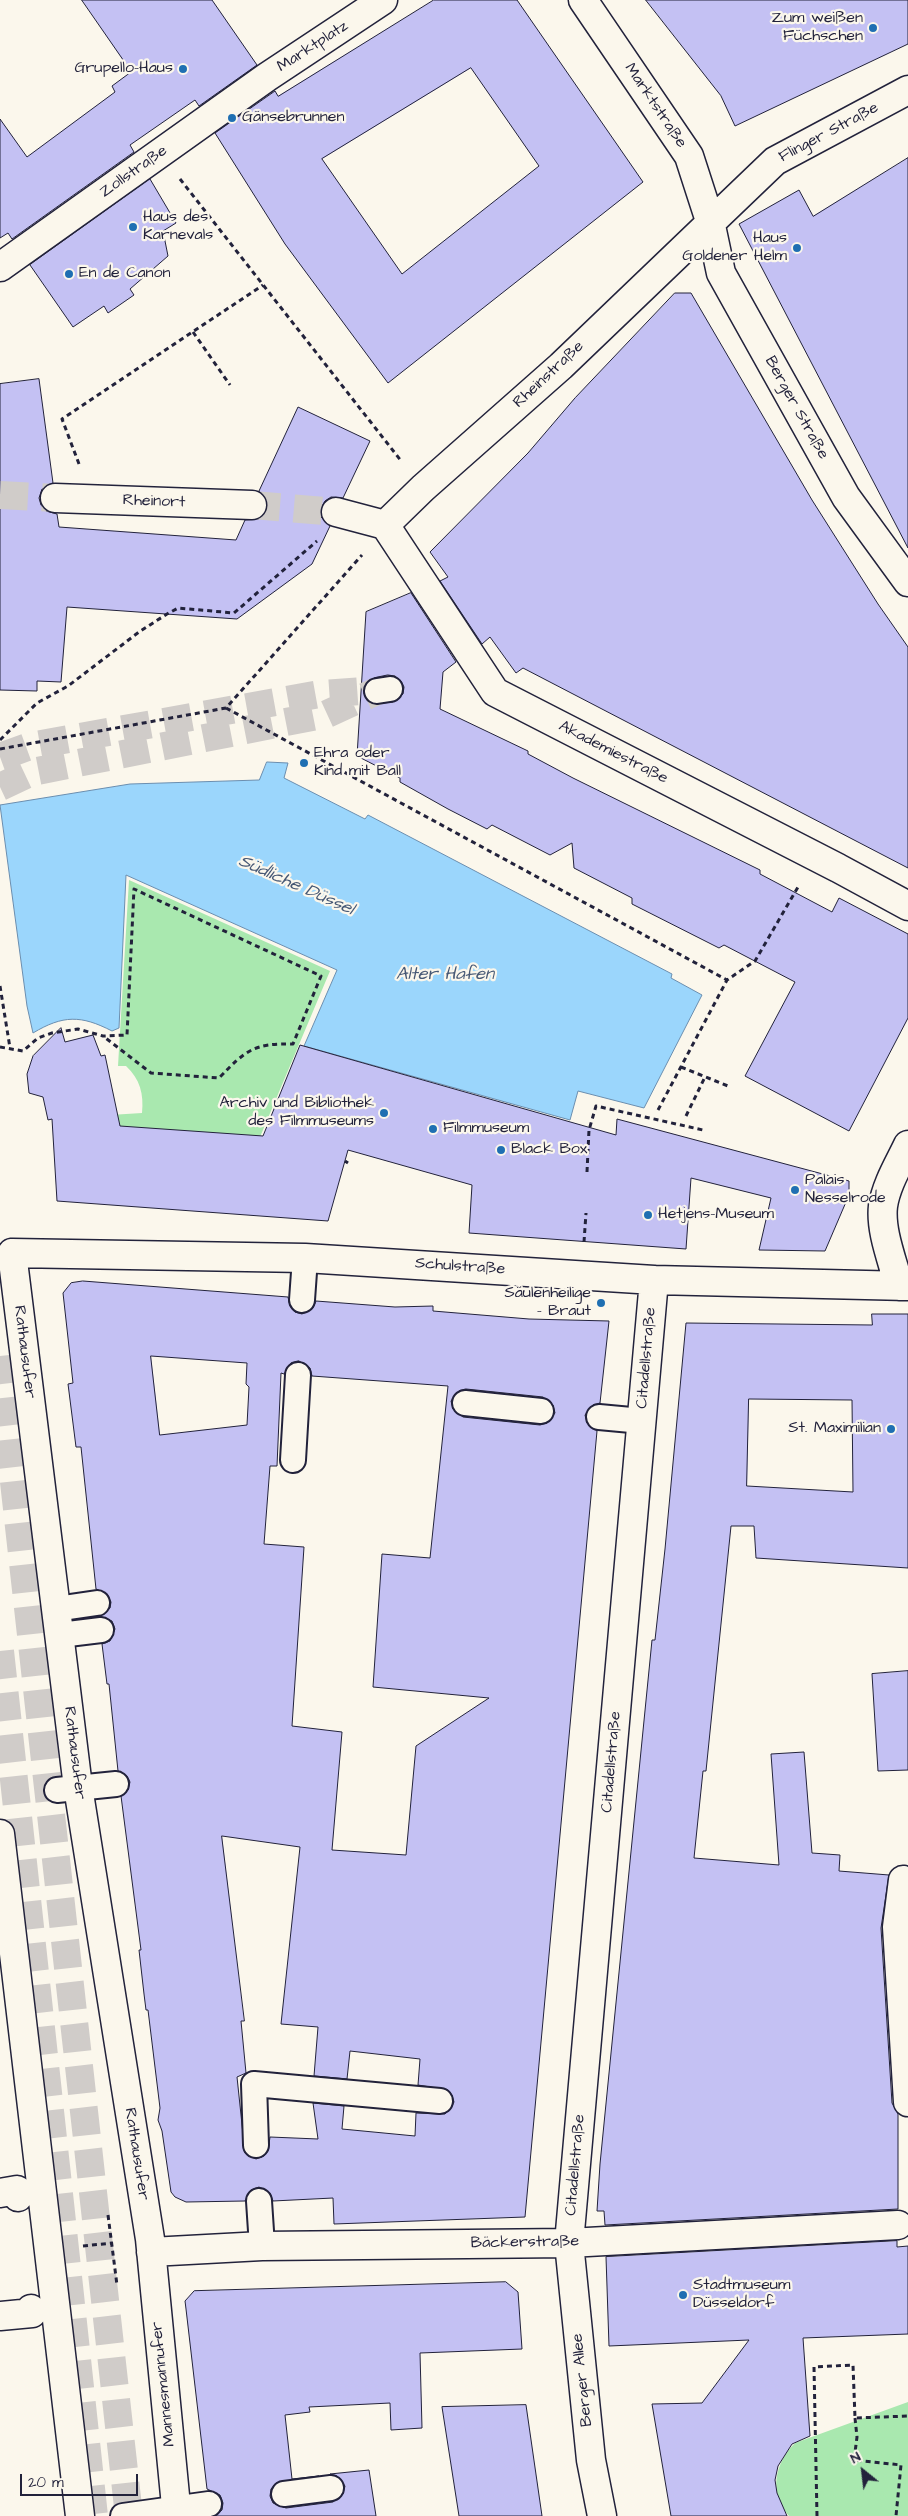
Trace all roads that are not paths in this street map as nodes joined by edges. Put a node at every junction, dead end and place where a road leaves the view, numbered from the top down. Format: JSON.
{"nodes":[{"id":1,"x":383,"y":0,"type":"edge"},
{"id":2,"x":583,"y":0,"type":"edge"},
{"id":3,"x":267,"y":77,"type":"joint"},
{"id":4,"x":908,"y":90,"type":"edge"},
{"id":5,"x":710,"y":221,"type":"junction"},
{"id":6,"x":0,"y":267,"type":"edge"},
{"id":7,"x":55,"y":498,"type":"tunnel mouth"},
{"id":8,"x":252,"y":505,"type":"tunnel mouth"},
{"id":9,"x":336,"y":512,"type":"tunnel mouth"},
{"id":10,"x":385,"y":525,"type":"junction"},
{"id":11,"x":908,"y":582,"type":"edge"},
{"id":12,"x":908,"y":906,"type":"edge"},
{"id":13,"x":906,"y":1148,"type":"edge"},
{"id":14,"x":12,"y":1253,"type":"joint"},
{"id":15,"x":305,"y":1258,"type":"junction"},
{"id":16,"x":654,"y":1280,"type":"junction"},
{"id":17,"x":904,"y":1286,"type":"edge"},
{"id":18,"x":302,"y":1300,"type":"dead end"},
{"id":19,"x":298,"y":1374,"type":"dead end"},
{"id":20,"x":466,"y":1403,"type":"dead end"},
{"id":21,"x":542,"y":1411,"type":"dead end"},
{"id":22,"x":599,"y":1417,"type":"dead end"},
{"id":23,"x":642,"y":1421,"type":"junction"},
{"id":24,"x":293,"y":1460,"type":"dead end"},
{"id":25,"x":97,"y":1603,"type":"dead end"},
{"id":26,"x":58,"y":1622,"type":"junction"},
{"id":27,"x":101,"y":1630,"type":"dead end"},
{"id":28,"x":116,"y":1784,"type":"dead end"},
{"id":29,"x":68,"y":1789,"type":"junction"},
{"id":30,"x":0,"y":1834,"type":"edge"},
{"id":31,"x":903,"y":1880,"type":"dead end"},
{"id":32,"x":440,"y":2101,"type":"dead end"},
{"id":33,"x":908,"y":2102,"type":"edge"},
{"id":34,"x":256,"y":2145,"type":"dead end"},
{"id":35,"x":259,"y":2201,"type":"dead end"},
{"id":36,"x":898,"y":2225,"type":"dead end"},
{"id":37,"x":569,"y":2243,"type":"junction"},
{"id":38,"x":151,"y":2245,"type":"junction"},
{"id":39,"x":262,"y":2246,"type":"junction"},
{"id":40,"x":43,"y":2303,"type":"junction"},
{"id":41,"x":0,"y":2316,"type":"edge"},
{"id":42,"x":332,"y":2488,"type":"dead end"},
{"id":43,"x":284,"y":2494,"type":"dead end"},
{"id":44,"x":209,"y":2504,"type":"dead end"},
{"id":45,"x":177,"y":2512,"type":"edge"},
{"id":46,"x":80,"y":2516,"type":"edge"},
{"id":47,"x":123,"y":2516,"type":"edge"},
{"id":48,"x":602,"y":2516,"type":"edge"}],
"edges":[{"from":1,"to":3,"type":"street","name":"Marktplatz"},
{"from":2,"to":5,"type":"street","name":"Marktstraße"},
{"from":3,"to":6,"type":"street","name":"Zollstraße"},
{"from":4,"to":5,"type":"street","name":"Flinger Straße"},
{"from":5,"to":10,"type":"street","name":"Rheinstraße"},
{"from":5,"to":11,"type":"street","name":"Berger Straße"},
{"from":7,"to":8,"type":"street","name":"Rheinort"},
{"from":9,"to":10,"type":"street"},
{"from":10,"to":12,"type":"street","name":"Akademiestraße"},
{"from":13,"to":17,"type":"street"},
{"from":14,"to":15,"type":"street","name":"Schulstraße"},
{"from":14,"to":26,"type":"street","name":"Rathausufer"},
{"from":15,"to":16,"type":"street","name":"Schulstraße"},
{"from":15,"to":18,"type":"lane"},
{"from":16,"to":17,"type":"street","name":"Schulstraße"},
{"from":16,"to":23,"type":"street","name":"Citadellstraße"},
{"from":19,"to":24,"type":"lane"},
{"from":20,"to":21,"type":"lane"},
{"from":22,"to":23,"type":"lane"},
{"from":23,"to":37,"type":"street","name":"Citadellstraße"},
{"from":25,"to":26,"type":"lane"},
{"from":26,"to":27,"type":"lane"},
{"from":26,"to":29,"type":"street","name":"Rathausufer"},
{"from":28,"to":29,"type":"lane"},
{"from":29,"to":38,"type":"street","name":"Rathausufer"},
{"from":30,"to":40,"type":"street"},
{"from":31,"to":33,"type":"street"},
{"from":32,"to":34,"type":"lane"},
{"from":35,"to":39,"type":"lane"},
{"from":36,"to":37,"type":"street","name":"Bäckerstraße"},
{"from":37,"to":39,"type":"street","name":"Bäckerstraße"},
{"from":37,"to":48,"type":"street","name":"Berger Allee"},
{"from":38,"to":39,"type":"street","name":"Bäckerstraße"},
{"from":38,"to":45,"type":"street","name":"Mannesmannufer"},
{"from":40,"to":41,"type":"street"},
{"from":40,"to":46,"type":"street"},
{"from":42,"to":43,"type":"lane"},
{"from":44,"to":45,"type":"lane"},
{"from":45,"to":47,"type":"lane"}]}
